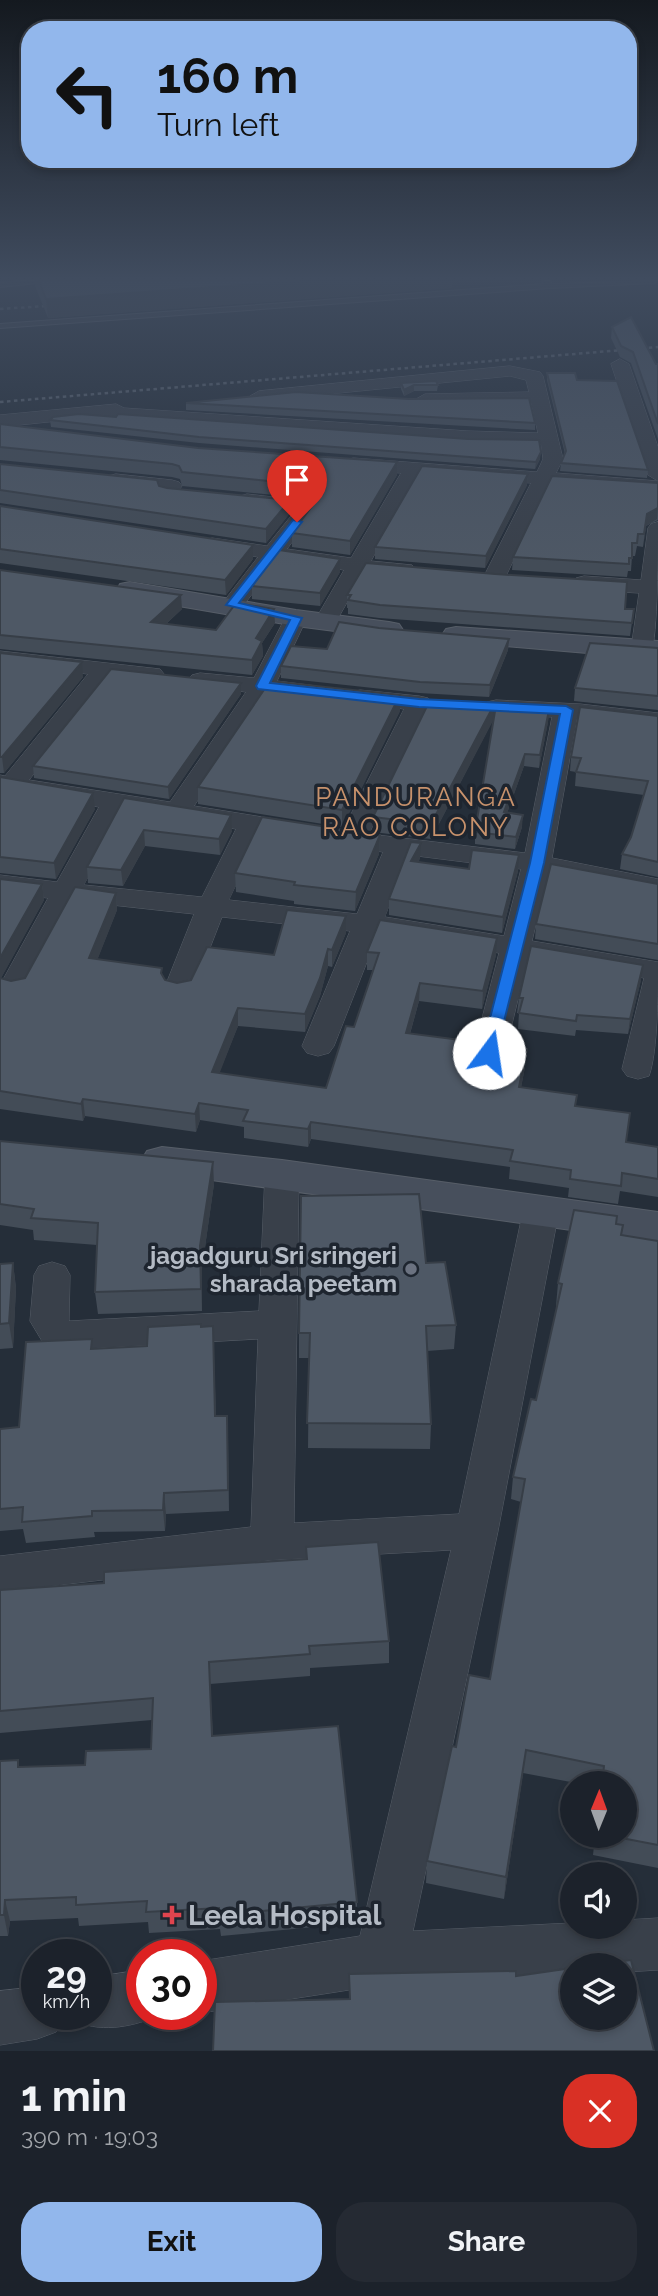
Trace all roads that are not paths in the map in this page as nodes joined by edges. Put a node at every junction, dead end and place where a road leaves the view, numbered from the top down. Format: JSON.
{"nodes":[{"id":1,"x":456,"y":377,"type":"edge"},
{"id":2,"x":534,"y":377,"type":"edge"},
{"id":3,"x":624,"y":377,"type":"edge"},
{"id":4,"x":321,"y":391,"type":"junction"},
{"id":5,"x":539,"y":397,"type":"junction"},
{"id":6,"x":237,"y":398,"type":"edge"},
{"id":7,"x":209,"y":400,"type":"edge"},
{"id":8,"x":95,"y":411,"type":"junction"},
{"id":9,"x":218,"y":420,"type":"junction"},
{"id":10,"x":0,"y":421,"type":"edge"},
{"id":11,"x":0,"y":430,"type":"edge"},
{"id":12,"x":41,"y":435,"type":"edge"},
{"id":13,"x":549,"y":439,"type":"junction"},
{"id":14,"x":206,"y":441,"type":"edge"},
{"id":15,"x":333,"y":462,"type":"edge"},
{"id":16,"x":186,"y":469,"type":"edge"},
{"id":17,"x":413,"y":469,"type":"junction"},
{"id":18,"x":658,"y":475,"type":"edge"},
{"id":19,"x":93,"y":478,"type":"edge"},
{"id":20,"x":543,"y":480,"type":"junction"},
{"id":21,"x":658,"y":487,"type":"edge"},
{"id":22,"x":168,"y":494,"type":"junction"},
{"id":23,"x":194,"y":495,"type":"edge"},
{"id":24,"x":232,"y":499,"type":"edge"},
{"id":25,"x":658,"y":528,"type":"edge"},
{"id":26,"x":196,"y":541,"type":"edge"},
{"id":27,"x":274,"y":554,"type":"junction"},
{"id":28,"x":358,"y":566,"type":"junction"},
{"id":29,"x":426,"y":572,"type":"edge"},
{"id":30,"x":467,"y":576,"type":"edge"},
{"id":31,"x":494,"y":578,"type":"junction"},
{"id":32,"x":520,"y":580,"type":"edge"},
{"id":33,"x":560,"y":582,"type":"edge"},
{"id":34,"x":102,"y":586,"type":"edge"},
{"id":35,"x":652,"y":587,"type":"junction"},
{"id":36,"x":232,"y":605,"type":"junction"},
{"id":37,"x":296,"y":618,"type":"junction"},
{"id":38,"x":325,"y":622,"type":"junction"},
{"id":39,"x":651,"y":649,"type":"edge"},
{"id":40,"x":0,"y":658,"type":"edge"},
{"id":41,"x":104,"y":670,"type":"junction"},
{"id":42,"x":262,"y":686,"type":"junction"},
{"id":43,"x":419,"y":703,"type":"junction"},
{"id":44,"x":446,"y":704,"type":"edge"},
{"id":45,"x":473,"y":706,"type":"edge"},
{"id":46,"x":566,"y":710,"type":"junction"},
{"id":47,"x":658,"y":720,"type":"edge"},
{"id":48,"x":6,"y":783,"type":"edge"},
{"id":49,"x":115,"y":802,"type":"junction"},
{"id":50,"x":178,"y":810,"type":"junction"},
{"id":51,"x":253,"y":823,"type":"junction"},
{"id":52,"x":352,"y":840,"type":"junction"},
{"id":53,"x":399,"y":846,"type":"junction"},
{"id":54,"x":537,"y":863,"type":"junction"},
{"id":55,"x":0,"y":884,"type":"edge"},
{"id":56,"x":658,"y":888,"type":"edge"},
{"id":57,"x":67,"y":891,"type":"junction"},
{"id":58,"x":211,"y":908,"type":"junction"},
{"id":59,"x":366,"y":924,"type":"junction"},
{"id":60,"x":516,"y":947,"type":"junction"},
{"id":61,"x":658,"y":971,"type":"edge"},
{"id":62,"x":658,"y":979,"type":"edge"},
{"id":63,"x":14,"y":987,"type":"edge"},
{"id":64,"x":179,"y":989,"type":"edge"},
{"id":65,"x":318,"y":1046,"type":"dead end"},
{"id":66,"x":489,"y":1053,"type":"edge"},
{"id":67,"x":638,"y":1069,"type":"dead end"},
{"id":68,"x":121,"y":1157,"type":"edge"},
{"id":69,"x":282,"y":1174,"type":"junction"},
{"id":70,"x":541,"y":1211,"type":"junction"},
{"id":71,"x":658,"y":1227,"type":"edge"},
{"id":72,"x":52,"y":1275,"type":"dead end"},
{"id":73,"x":278,"y":1324,"type":"junction"},
{"id":74,"x":477,"y":1531,"type":"junction"},
{"id":75,"x":272,"y":1542,"type":"junction"},
{"id":76,"x":0,"y":1574,"type":"edge"},
{"id":77,"x":658,"y":1944,"type":"edge"},
{"id":78,"x":381,"y":1959,"type":"junction"},
{"id":79,"x":217,"y":1985,"type":"edge"},
{"id":80,"x":21,"y":2015,"type":"edge"},
{"id":81,"x":0,"y":2018,"type":"edge"}],
"edges":[{"from":1,"to":4,"type":"street"},
{"from":2,"to":5,"type":"street"},
{"from":3,"to":18,"type":"street"},
{"from":4,"to":5,"type":"street"},
{"from":4,"to":6,"type":"street"},
{"from":5,"to":13,"type":"street"},
{"from":7,"to":8,"type":"street"},
{"from":8,"to":9,"type":"street"},
{"from":8,"to":10,"type":"street"},
{"from":9,"to":13,"type":"street"},
{"from":9,"to":14,"type":"street"},
{"from":11,"to":12,"type":"street"},
{"from":13,"to":20,"type":"street"},
{"from":15,"to":17,"type":"street"},
{"from":16,"to":22,"type":"street"},
{"from":17,"to":20,"type":"street"},
{"from":17,"to":28,"type":"street"},
{"from":19,"to":22,"type":"street"},
{"from":20,"to":21,"type":"street"},
{"from":20,"to":31,"type":"street"},
{"from":22,"to":23,"type":"street"},
{"from":24,"to":27,"type":"street"},
{"from":25,"to":35,"type":"street"},
{"from":26,"to":27,"type":"street"},
{"from":27,"to":28,"type":"street"},
{"from":27,"to":36,"type":"street"},
{"from":28,"to":29,"type":"street"},
{"from":28,"to":38,"type":"street"},
{"from":30,"to":31,"type":"street"},
{"from":31,"to":32,"type":"street"},
{"from":33,"to":35,"type":"street"},
{"from":34,"to":36,"type":"street"},
{"from":35,"to":39,"type":"street"},
{"from":36,"to":37,"type":"street"},
{"from":37,"to":38,"type":"street"},
{"from":37,"to":42,"type":"street"},
{"from":38,"to":39,"type":"street"},
{"from":40,"to":41,"type":"street"},
{"from":41,"to":42,"type":"street"},
{"from":41,"to":48,"type":"street"},
{"from":42,"to":43,"type":"street"},
{"from":42,"to":50,"type":"street"},
{"from":43,"to":44,"type":"street"},
{"from":43,"to":52,"type":"street"},
{"from":45,"to":46,"type":"street"},
{"from":46,"to":47,"type":"street"},
{"from":46,"to":54,"type":"street"},
{"from":48,"to":49,"type":"street"},
{"from":49,"to":50,"type":"street"},
{"from":49,"to":57,"type":"street"},
{"from":50,"to":51,"type":"street"},
{"from":51,"to":52,"type":"street"},
{"from":51,"to":58,"type":"street"},
{"from":52,"to":53,"type":"street"},
{"from":53,"to":54,"type":"street"},
{"from":53,"to":59,"type":"street"},
{"from":54,"to":56,"type":"street"},
{"from":54,"to":60,"type":"street"},
{"from":55,"to":57,"type":"street"},
{"from":57,"to":58,"type":"street"},
{"from":57,"to":63,"type":"street"},
{"from":58,"to":59,"type":"street"},
{"from":58,"to":64,"type":"street"},
{"from":59,"to":60,"type":"street"},
{"from":59,"to":65,"type":"street"},
{"from":60,"to":61,"type":"street"},
{"from":60,"to":66,"type":"street"},
{"from":62,"to":67,"type":"street"},
{"from":68,"to":69,"type":"street"},
{"from":69,"to":70,"type":"street"},
{"from":69,"to":73,"type":"street"},
{"from":70,"to":71,"type":"street"},
{"from":70,"to":74,"type":"street"},
{"from":72,"to":73,"type":"street"},
{"from":73,"to":75,"type":"street"},
{"from":74,"to":75,"type":"street"},
{"from":74,"to":78,"type":"street"},
{"from":75,"to":76,"type":"street"},
{"from":77,"to":78,"type":"street"},
{"from":78,"to":79,"type":"street"},
{"from":80,"to":81,"type":"street"}]}
